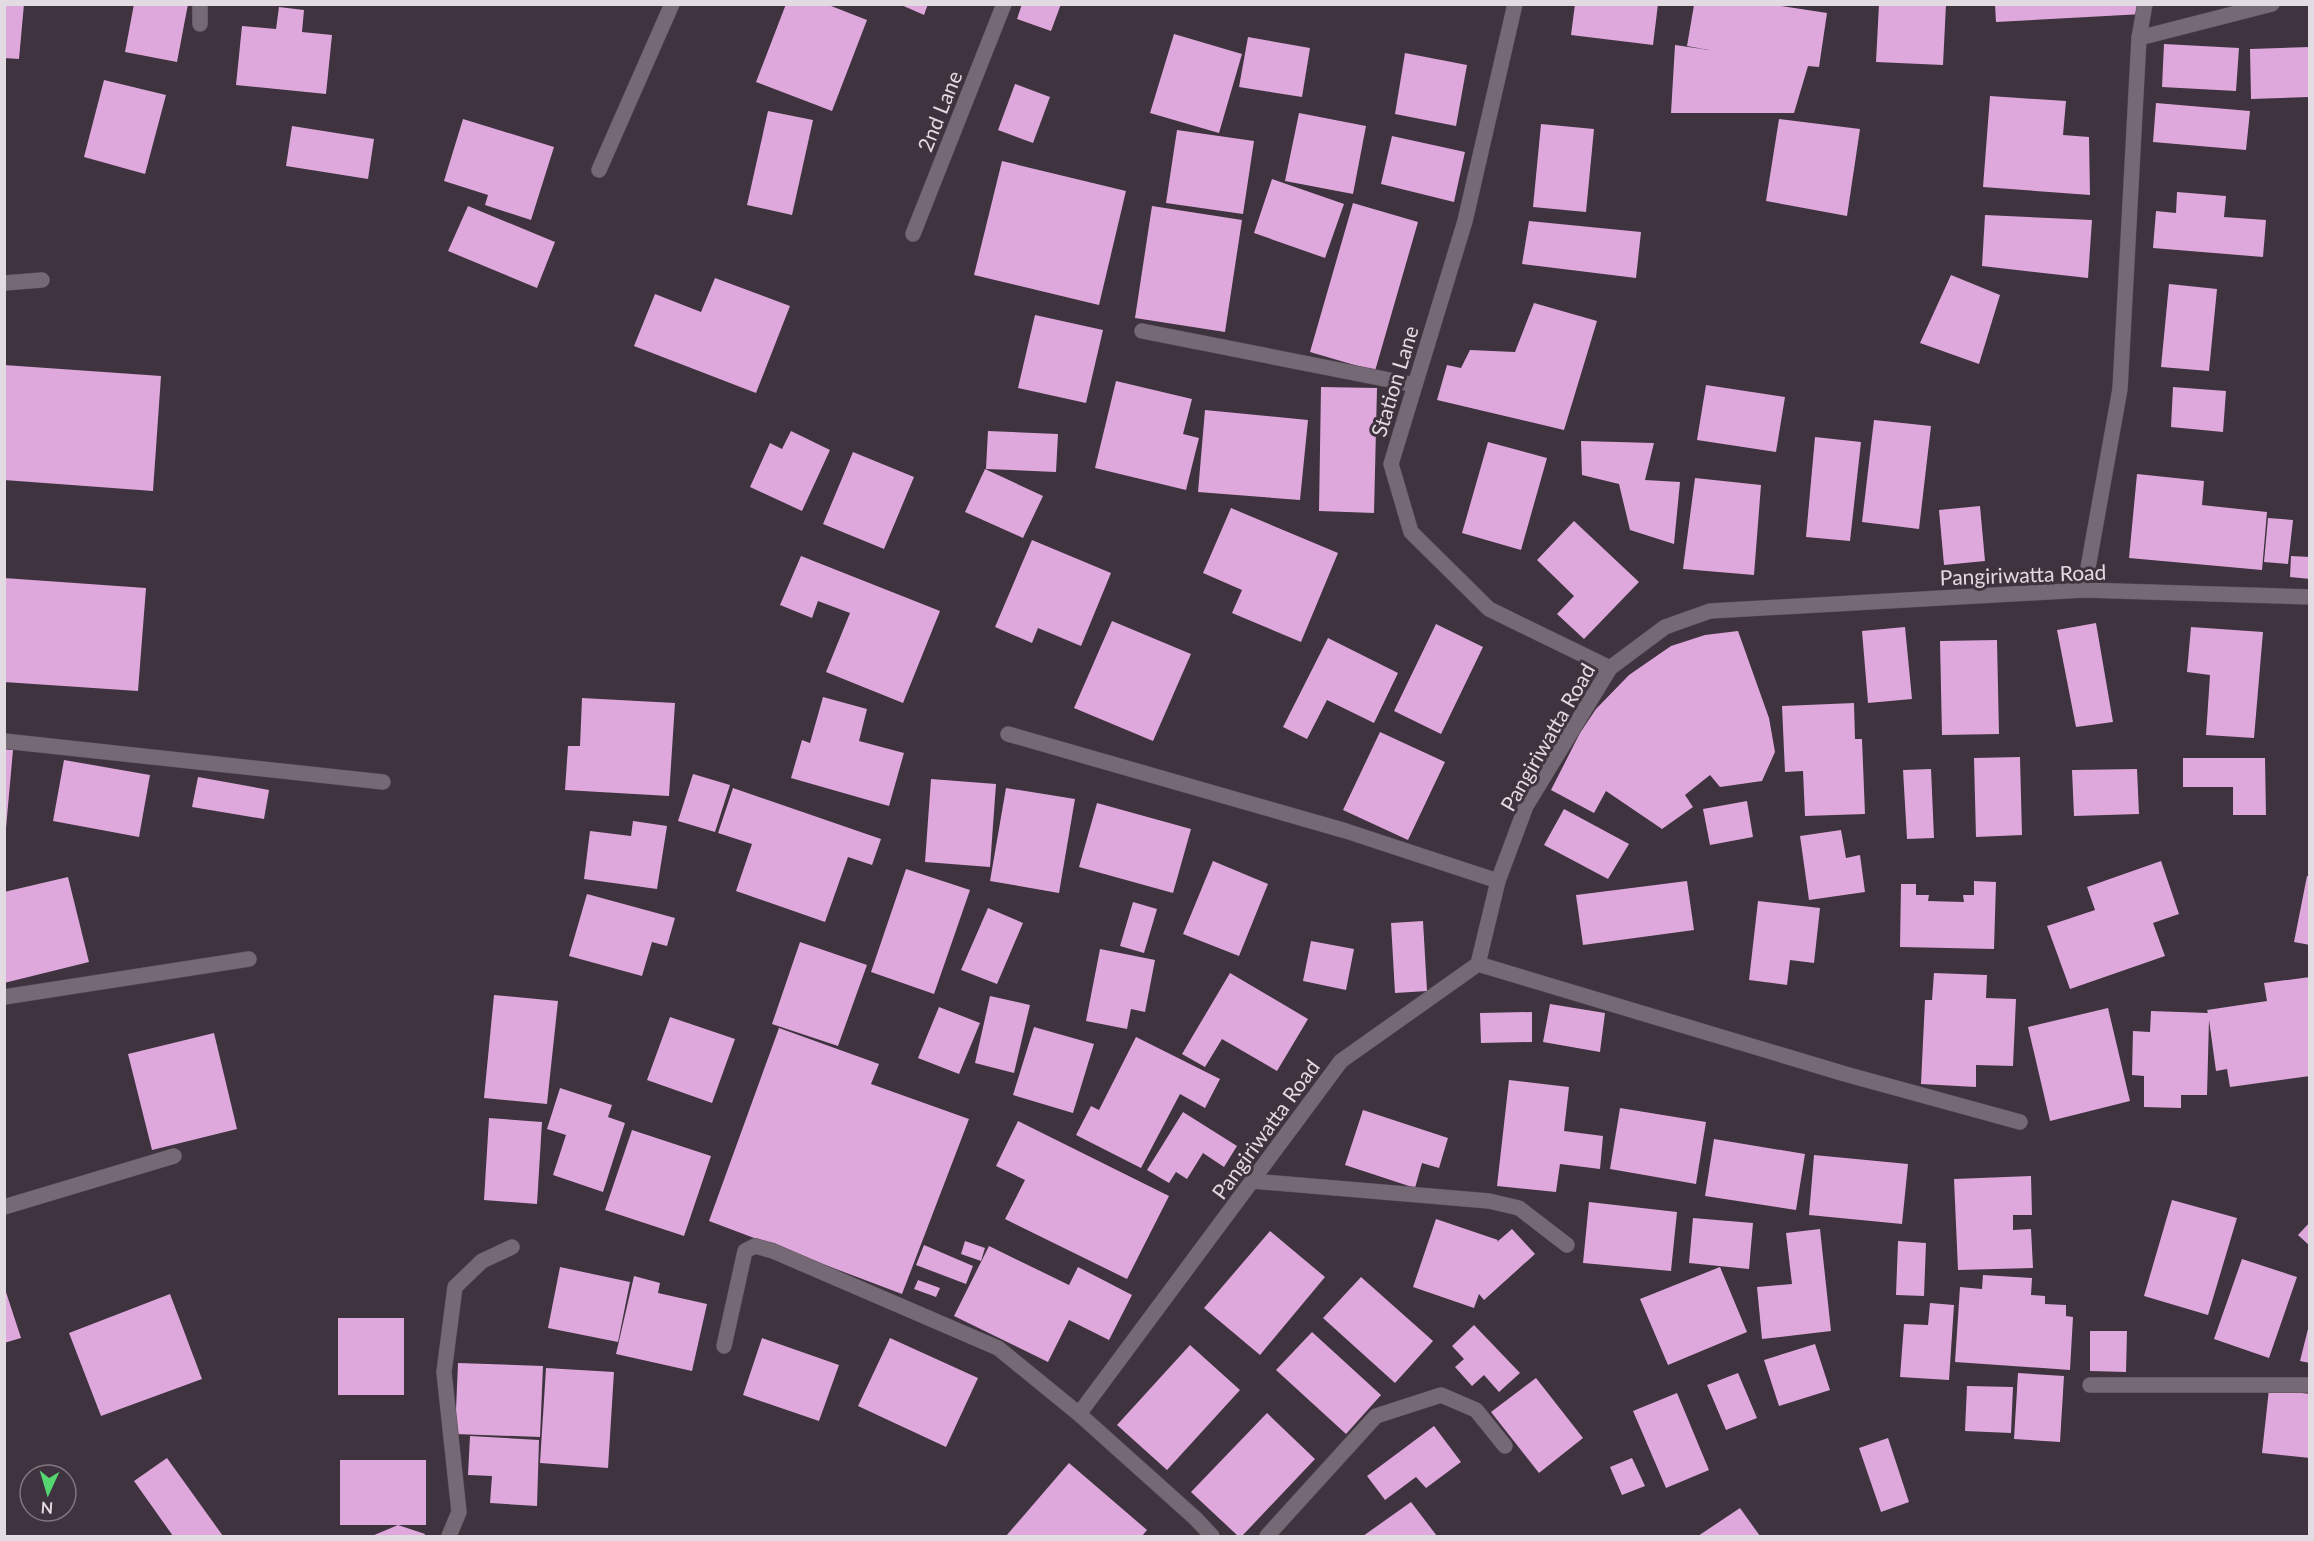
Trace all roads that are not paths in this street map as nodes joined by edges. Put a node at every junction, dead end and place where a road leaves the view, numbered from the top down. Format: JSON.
{"nodes":[{"id":1,"x":200,"y":4,"type":"edge"},
{"id":2,"x":672,"y":4,"type":"edge"},
{"id":3,"x":1005,"y":4,"type":"edge"},
{"id":4,"x":1515,"y":4,"type":"edge"},
{"id":5,"x":2145,"y":4,"type":"edge"},
{"id":6,"x":2272,"y":4,"type":"edge"},
{"id":7,"x":200,"y":24,"type":"dead end"},
{"id":8,"x":2139,"y":38,"type":"junction"},
{"id":9,"x":599,"y":170,"type":"dead end"},
{"id":10,"x":913,"y":234,"type":"dead end"},
{"id":11,"x":42,"y":280,"type":"dead end"},
{"id":12,"x":4,"y":283,"type":"edge"},
{"id":13,"x":1142,"y":331,"type":"dead end"},
{"id":14,"x":1415,"y":386,"type":"junction"},
{"id":15,"x":2084,"y":590,"type":"junction"},
{"id":16,"x":2310,"y":597,"type":"edge"},
{"id":17,"x":1610,"y":668,"type":"junction"},
{"id":18,"x":1008,"y":734,"type":"dead end"},
{"id":19,"x":4,"y":741,"type":"edge"},
{"id":20,"x":383,"y":782,"type":"dead end"},
{"id":21,"x":1498,"y":881,"type":"junction"},
{"id":22,"x":249,"y":959,"type":"dead end"},
{"id":23,"x":1478,"y":964,"type":"junction"},
{"id":24,"x":4,"y":997,"type":"edge"},
{"id":25,"x":2020,"y":1122,"type":"dead end"},
{"id":26,"x":174,"y":1156,"type":"dead end"},
{"id":27,"x":1252,"y":1181,"type":"junction"},
{"id":28,"x":4,"y":1207,"type":"edge"},
{"id":29,"x":1568,"y":1245,"type":"dead end"},
{"id":30,"x":512,"y":1247,"type":"dead end"},
{"id":31,"x":723,"y":1346,"type":"dead end"},
{"id":32,"x":2090,"y":1385,"type":"dead end"},
{"id":33,"x":2310,"y":1385,"type":"edge"},
{"id":34,"x":1079,"y":1414,"type":"junction"},
{"id":35,"x":1505,"y":1446,"type":"dead end"},
{"id":36,"x":449,"y":1536,"type":"edge"},
{"id":37,"x":1212,"y":1536,"type":"edge"},
{"id":38,"x":1267,"y":1536,"type":"edge"}],
"edges":[{"from":1,"to":7,"type":"street"},
{"from":2,"to":9,"type":"street"},
{"from":3,"to":10,"type":"street","name":"2nd Lane"},
{"from":4,"to":14,"type":"street","name":"Station Lane"},
{"from":5,"to":8,"type":"street"},
{"from":6,"to":8,"type":"street"},
{"from":8,"to":15,"type":"street"},
{"from":11,"to":12,"type":"street"},
{"from":13,"to":14,"type":"street"},
{"from":14,"to":17,"type":"street","name":"Station Lane"},
{"from":15,"to":16,"type":"street","name":"Pangiriwatta Road"},
{"from":15,"to":17,"type":"street","name":"Pangiriwatta Road"},
{"from":17,"to":21,"type":"street","name":"Pangiriwatta Road"},
{"from":18,"to":21,"type":"street"},
{"from":19,"to":20,"type":"street"},
{"from":21,"to":23,"type":"street","name":"Pangiriwatta Road"},
{"from":22,"to":24,"type":"street"},
{"from":23,"to":25,"type":"street"},
{"from":23,"to":27,"type":"street","name":"Pangiriwatta Road"},
{"from":26,"to":28,"type":"street"},
{"from":27,"to":29,"type":"street"},
{"from":27,"to":34,"type":"street","name":"Pangiriwatta Road"},
{"from":30,"to":36,"type":"street"},
{"from":31,"to":34,"type":"street"},
{"from":32,"to":33,"type":"street"},
{"from":34,"to":37,"type":"street"},
{"from":35,"to":38,"type":"street"}]}
